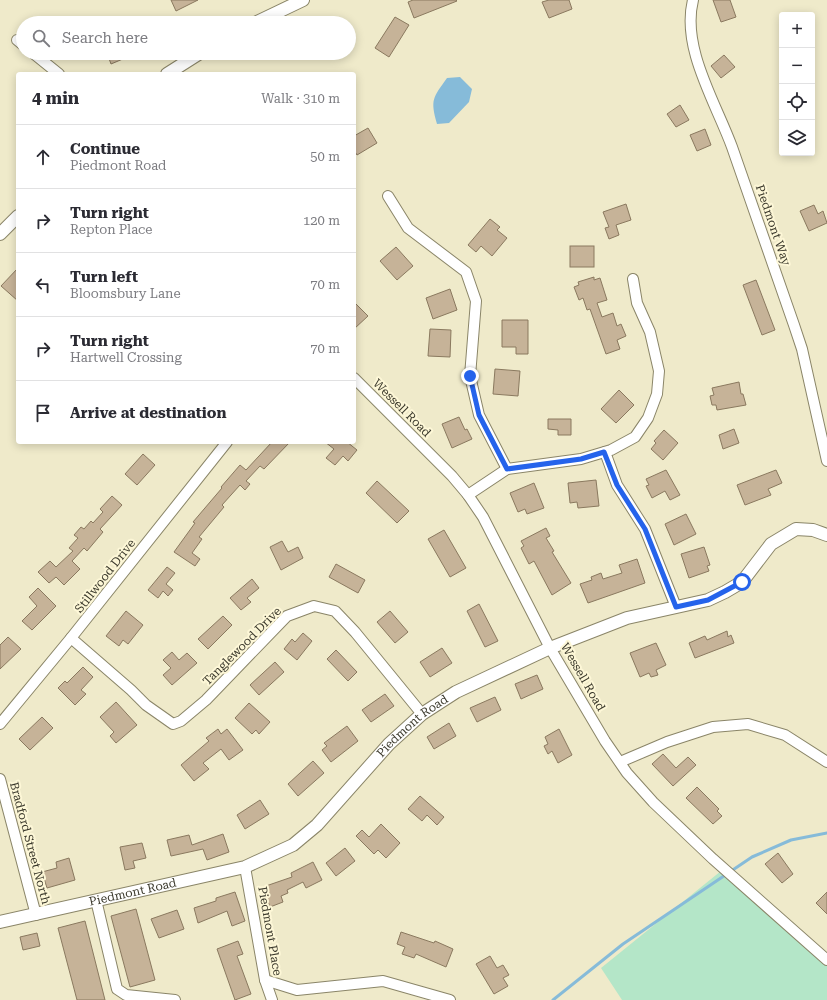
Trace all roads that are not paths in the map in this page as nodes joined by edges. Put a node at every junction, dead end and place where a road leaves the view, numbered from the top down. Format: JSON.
{"nodes":[{"id":1,"x":303,"y":0,"type":"edge"},
{"id":2,"x":693,"y":0,"type":"edge"},
{"id":3,"x":270,"y":16,"type":"edge"},
{"id":4,"x":42,"y":60,"type":"edge"},
{"id":5,"x":189,"y":60,"type":"edge"},
{"id":6,"x":57,"y":72,"type":"edge"},
{"id":7,"x":170,"y":72,"type":"edge"},
{"id":8,"x":388,"y":196,"type":"dead end"},
{"id":9,"x":16,"y":218,"type":"edge"},
{"id":10,"x":0,"y":234,"type":"edge"},
{"id":11,"x":633,"y":279,"type":"dead end"},
{"id":12,"x":356,"y":380,"type":"edge"},
{"id":13,"x":225,"y":444,"type":"edge"},
{"id":14,"x":604,"y":452,"type":"junction"},
{"id":15,"x":827,"y":461,"type":"edge"},
{"id":16,"x":507,"y":469,"type":"junction"},
{"id":17,"x":468,"y":495,"type":"junction"},
{"id":18,"x":827,"y":535,"type":"edge"},
{"id":19,"x":676,"y":607,"type":"junction"},
{"id":20,"x":72,"y":638,"type":"junction"},
{"id":21,"x":550,"y":648,"type":"junction"},
{"id":22,"x":422,"y":714,"type":"junction"},
{"id":23,"x":0,"y":724,"type":"edge"},
{"id":24,"x":620,"y":762,"type":"junction"},
{"id":25,"x":827,"y":762,"type":"edge"},
{"id":26,"x":0,"y":779,"type":"edge"},
{"id":27,"x":245,"y":866,"type":"junction"},
{"id":28,"x":96,"y":900,"type":"junction"},
{"id":29,"x":36,"y":915,"type":"junction"},
{"id":30,"x":0,"y":922,"type":"edge"},
{"id":31,"x":827,"y":960,"type":"edge"},
{"id":32,"x":265,"y":980,"type":"junction"},
{"id":33,"x":175,"y":1000,"type":"edge"},
{"id":34,"x":272,"y":1000,"type":"edge"},
{"id":35,"x":450,"y":1000,"type":"edge"}],
"edges":[{"from":1,"to":3,"type":"street"},
{"from":2,"to":15,"type":"street","name":"Piedmont Way"},
{"from":4,"to":6,"type":"street"},
{"from":5,"to":7,"type":"street"},
{"from":8,"to":16,"type":"street"},
{"from":9,"to":10,"type":"street"},
{"from":11,"to":14,"type":"street"},
{"from":12,"to":17,"type":"street","name":"Wessell Road"},
{"from":13,"to":20,"type":"street","name":"Stillwood Drive"},
{"from":14,"to":16,"type":"street"},
{"from":14,"to":19,"type":"street"},
{"from":16,"to":17,"type":"street"},
{"from":17,"to":21,"type":"street","name":"Wessell Road"},
{"from":18,"to":19,"type":"street","name":"Piedmont Road"},
{"from":19,"to":21,"type":"street","name":"Piedmont Road"},
{"from":20,"to":22,"type":"street","name":"Tanglewood Drive"},
{"from":20,"to":23,"type":"street","name":"Stillwood Drive"},
{"from":21,"to":22,"type":"street","name":"Piedmont Road"},
{"from":21,"to":24,"type":"street","name":"Wessell Road"},
{"from":22,"to":27,"type":"street","name":"Piedmont Road"},
{"from":24,"to":25,"type":"street"},
{"from":24,"to":31,"type":"street","name":"Wessell Road"},
{"from":26,"to":29,"type":"street","name":"Bradford Street North"},
{"from":27,"to":28,"type":"street","name":"Piedmont Road"},
{"from":27,"to":32,"type":"street","name":"Piedmont Place"},
{"from":28,"to":29,"type":"street","name":"Piedmont Road"},
{"from":28,"to":33,"type":"street"},
{"from":29,"to":30,"type":"street","name":"Piedmont Road"},
{"from":32,"to":34,"type":"street","name":"Piedmont Place"},
{"from":32,"to":35,"type":"street"}]}
